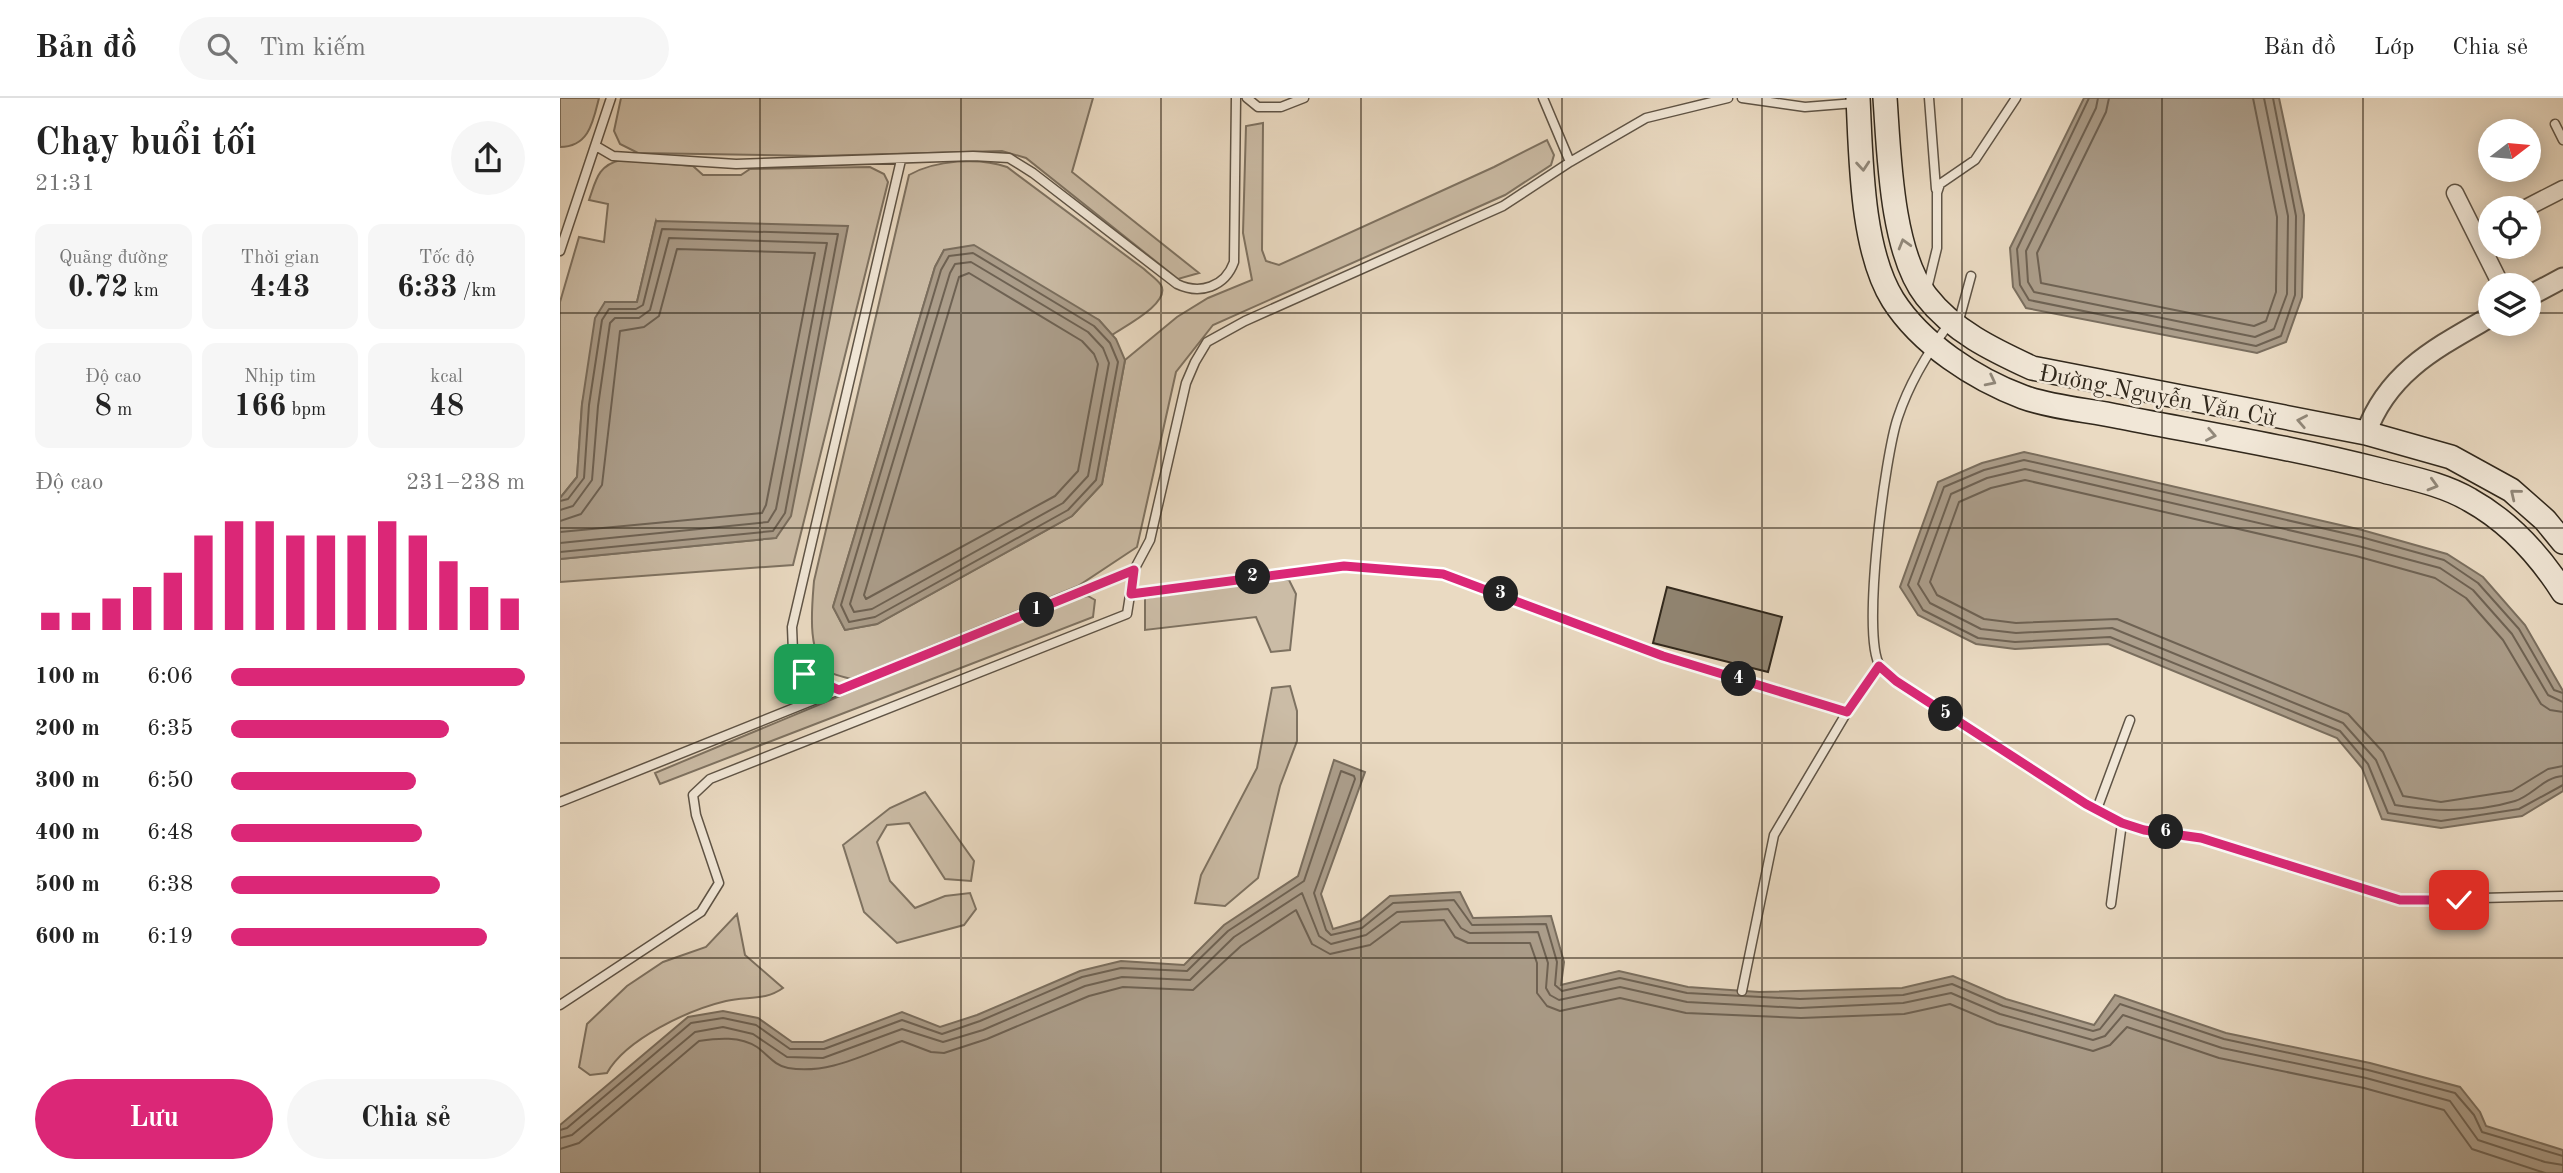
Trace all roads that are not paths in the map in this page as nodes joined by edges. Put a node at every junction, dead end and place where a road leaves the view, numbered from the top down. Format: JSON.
{"nodes":[{"id":1,"x":611,"y":98,"type":"edge"},
{"id":2,"x":1236,"y":98,"type":"edge"},
{"id":3,"x":1247,"y":98,"type":"edge"},
{"id":4,"x":1304,"y":98,"type":"edge"},
{"id":5,"x":1543,"y":98,"type":"edge"},
{"id":6,"x":1728,"y":98,"type":"edge"},
{"id":7,"x":1742,"y":98,"type":"edge"},
{"id":8,"x":1885,"y":98,"type":"edge"},
{"id":9,"x":1929,"y":98,"type":"edge"},
{"id":10,"x":2016,"y":98,"type":"edge"},
{"id":11,"x":1858,"y":101,"type":"edge"},
{"id":12,"x":2555,"y":124,"type":"dead end"},
{"id":13,"x":2563,"y":140,"type":"edge"},
{"id":14,"x":596,"y":146,"type":"junction"},
{"id":15,"x":901,"y":160,"type":"junction"},
{"id":16,"x":1570,"y":162,"type":"junction"},
{"id":17,"x":2563,"y":189,"type":"edge"},
{"id":18,"x":1937,"y":193,"type":"junction"},
{"id":19,"x":2455,"y":193,"type":"dead end"},
{"id":20,"x":2541,"y":200,"type":"edge"},
{"id":21,"x":2478,"y":233,"type":"edge"},
{"id":22,"x":2475,"y":234,"type":"junction"},
{"id":23,"x":560,"y":251,"type":"edge"},
{"id":24,"x":2495,"y":273,"type":"edge"},
{"id":25,"x":1970,"y":276,"type":"dead end"},
{"id":26,"x":2562,"y":281,"type":"edge"},
{"id":27,"x":2541,"y":291,"type":"edge"},
{"id":28,"x":1925,"y":296,"type":"junction"},
{"id":29,"x":1954,"y":324,"type":"junction"},
{"id":30,"x":2478,"y":325,"type":"edge"},
{"id":31,"x":1933,"y":345,"type":"junction"},
{"id":32,"x":2366,"y":433,"type":"junction"},
{"id":33,"x":2563,"y":542,"type":"edge"},
{"id":34,"x":1134,"y":570,"type":"junction"},
{"id":35,"x":2563,"y":592,"type":"edge"},
{"id":36,"x":1131,"y":594,"type":"junction"},
{"id":37,"x":1879,"y":666,"type":"junction"},
{"id":38,"x":839,"y":690,"type":"junction"},
{"id":39,"x":1847,"y":712,"type":"junction"},
{"id":40,"x":2130,"y":720,"type":"dead end"},
{"id":41,"x":560,"y":802,"type":"edge"},
{"id":42,"x":2097,"y":809,"type":"junction"},
{"id":43,"x":2122,"y":823,"type":"junction"},
{"id":44,"x":2563,"y":896,"type":"edge"},
{"id":45,"x":2111,"y":904,"type":"dead end"},
{"id":46,"x":1742,"y":991,"type":"dead end"},
{"id":47,"x":560,"y":1005,"type":"edge"}],
"edges":[{"from":1,"to":14,"type":"lane"},
{"from":2,"to":15,"type":"lane"},
{"from":3,"to":4,"type":"lane"},
{"from":5,"to":16,"type":"lane"},
{"from":6,"to":16,"type":"lane"},
{"from":7,"to":11,"type":"lane"},
{"from":28,"to":8,"type":"main road","name":"Đường Nguyễn Văn Cừ","one_way":true},
{"from":9,"to":18,"type":"lane"},
{"from":10,"to":18,"type":"lane"},
{"from":11,"to":31,"type":"main road","name":"Đường Nguyễn Văn Cừ","one_way":true},
{"from":12,"to":13,"type":"lane"},
{"from":14,"to":15,"type":"lane"},
{"from":14,"to":23,"type":"lane"},
{"from":15,"to":38,"type":"lane"},
{"from":16,"to":34,"type":"lane"},
{"from":17,"to":20,"type":"street"},
{"from":18,"to":28,"type":"lane"},
{"from":19,"to":22,"type":"street"},
{"from":21,"to":22,"type":"street"},
{"from":22,"to":24,"type":"street"},
{"from":25,"to":29,"type":"lane"},
{"from":26,"to":27,"type":"street"},
{"from":28,"to":29,"type":"main road","name":"Đường Nguyễn Văn Cừ"},
{"from":29,"to":31,"type":"lane"},
{"from":32,"to":29,"type":"main road","name":"Đường Nguyễn Văn Cừ","one_way":true},
{"from":30,"to":32,"type":"street"},
{"from":31,"to":35,"type":"main road","name":"Đường Nguyễn Văn Cừ","one_way":true},
{"from":31,"to":37,"type":"lane"},
{"from":33,"to":32,"type":"main road","name":"Đường Nguyễn Văn Cừ","one_way":true},
{"from":34,"to":36,"type":"lane"},
{"from":34,"to":38,"type":"lane"},
{"from":36,"to":39,"type":"lane"},
{"from":36,"to":47,"type":"lane"},
{"from":37,"to":39,"type":"lane"},
{"from":37,"to":42,"type":"lane"},
{"from":38,"to":41,"type":"lane"},
{"from":39,"to":46,"type":"lane"},
{"from":40,"to":42,"type":"lane"},
{"from":42,"to":43,"type":"lane"},
{"from":43,"to":44,"type":"lane"},
{"from":43,"to":45,"type":"lane"}]}
